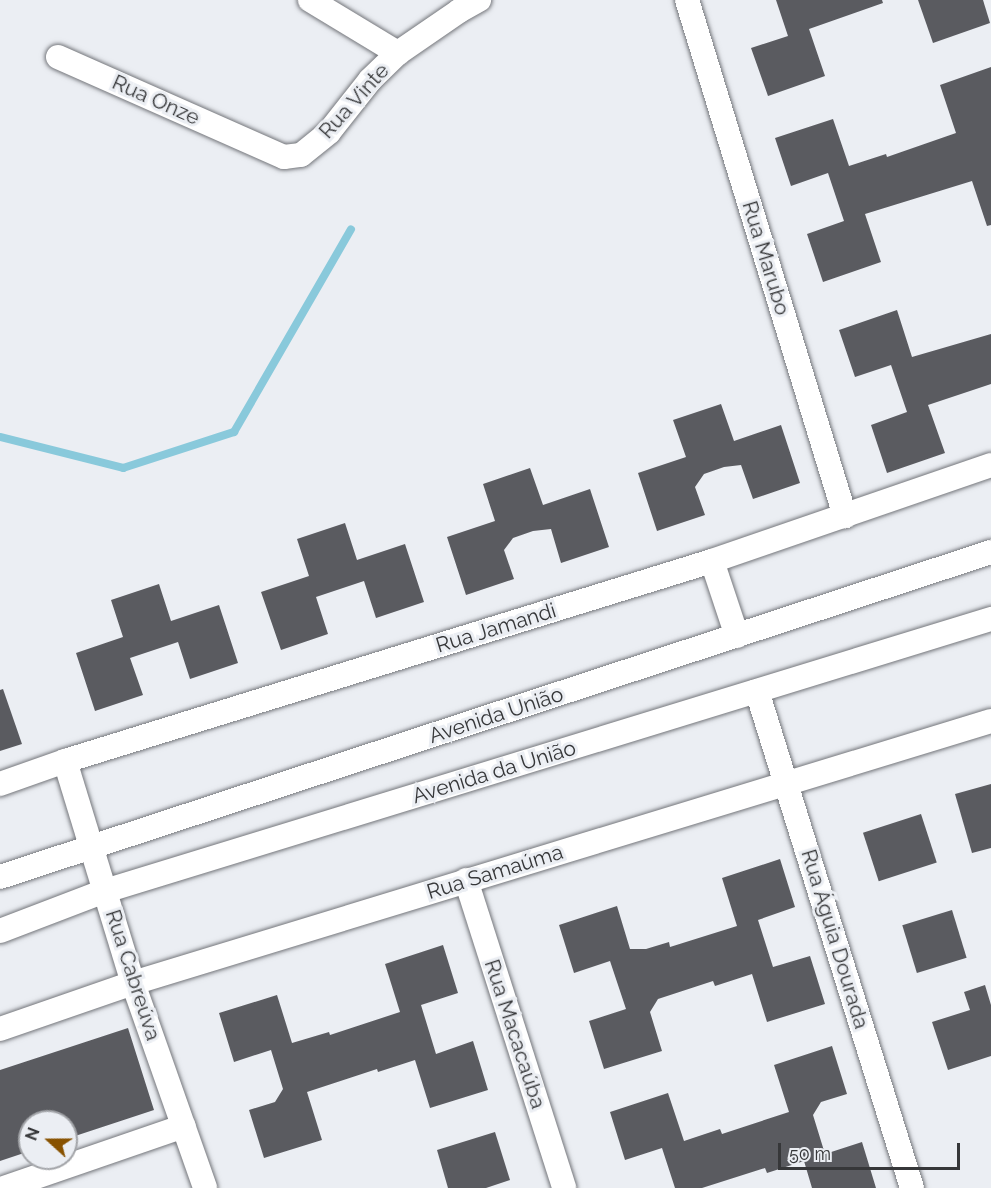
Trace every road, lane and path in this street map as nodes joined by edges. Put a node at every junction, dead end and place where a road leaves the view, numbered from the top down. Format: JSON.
{"nodes":[{"id":1,"x":310,"y":0,"type":"edge"},
{"id":2,"x":479,"y":0,"type":"edge"},
{"id":3,"x":687,"y":0,"type":"edge"},
{"id":4,"x":398,"y":53,"type":"junction"},
{"id":5,"x":58,"y":57,"type":"dead end"},
{"id":6,"x":254,"y":144,"type":"joint"},
{"id":7,"x":991,"y":465,"type":"edge"},
{"id":8,"x":844,"y":516,"type":"junction"},
{"id":9,"x":991,"y":552,"type":"edge"},
{"id":10,"x":712,"y":561,"type":"junction"},
{"id":11,"x":991,"y":619,"type":"edge"},
{"id":12,"x":737,"y":636,"type":"junction"},
{"id":13,"x":757,"y":691,"type":"junction"},
{"id":14,"x":991,"y":721,"type":"edge"},
{"id":15,"x":65,"y":761,"type":"junction"},
{"id":16,"x":0,"y":784,"type":"edge"},
{"id":17,"x":787,"y":785,"type":"junction"},
{"id":18,"x":92,"y":846,"type":"junction"},
{"id":19,"x":0,"y":877,"type":"edge"},
{"id":20,"x":466,"y":880,"type":"junction"},
{"id":21,"x":105,"y":891,"type":"junction"},
{"id":22,"x":0,"y":931,"type":"edge"},
{"id":23,"x":134,"y":983,"type":"junction"},
{"id":24,"x":0,"y":1029,"type":"edge"},
{"id":25,"x":184,"y":1126,"type":"junction"},
{"id":26,"x":4,"y":1188,"type":"edge"},
{"id":27,"x":205,"y":1188,"type":"edge"},
{"id":28,"x":564,"y":1188,"type":"edge"},
{"id":29,"x":912,"y":1188,"type":"edge"}],
"edges":[{"from":1,"to":4,"type":"street"},
{"from":2,"to":4,"type":"street","name":"Rua Vinte"},
{"from":3,"to":8,"type":"street","name":"Rua Marubo"},
{"from":4,"to":6,"type":"street","name":"Rua Vinte"},
{"from":5,"to":6,"type":"street","name":"Rua Onze"},
{"from":7,"to":8,"type":"street","name":"Rua Jamandi"},
{"from":8,"to":10,"type":"street","name":"Rua Jamandi"},
{"from":9,"to":12,"type":"street","name":"Avenida União"},
{"from":10,"to":12,"type":"street"},
{"from":10,"to":15,"type":"street","name":"Rua Jamandi"},
{"from":11,"to":13,"type":"street","name":"Avenida da União"},
{"from":12,"to":18,"type":"street","name":"Avenida União"},
{"from":13,"to":17,"type":"street","name":"Rua Águia Dourada"},
{"from":13,"to":21,"type":"street","name":"Avenida da União"},
{"from":14,"to":17,"type":"street","name":"Rua Samaúma"},
{"from":15,"to":16,"type":"street","name":"Rua Jamandi"},
{"from":15,"to":18,"type":"street","name":"Rua Cabreúva"},
{"from":17,"to":20,"type":"street","name":"Rua Samaúma"},
{"from":17,"to":29,"type":"street","name":"Rua Águia Dourada"},
{"from":18,"to":19,"type":"street","name":"Avenida União"},
{"from":18,"to":21,"type":"street","name":"Rua Cabreúva"},
{"from":20,"to":23,"type":"street","name":"Rua Samaúma"},
{"from":20,"to":28,"type":"street","name":"Rua Macacaúba"},
{"from":21,"to":22,"type":"street","name":"Avenida da União"},
{"from":21,"to":23,"type":"street","name":"Rua Cabreúva"},
{"from":23,"to":24,"type":"street","name":"Rua Samaúma"},
{"from":23,"to":25,"type":"street","name":"Rua Cabreúva"},
{"from":25,"to":26,"type":"street"},
{"from":25,"to":27,"type":"street","name":"Rua Cabreúva"}]}
